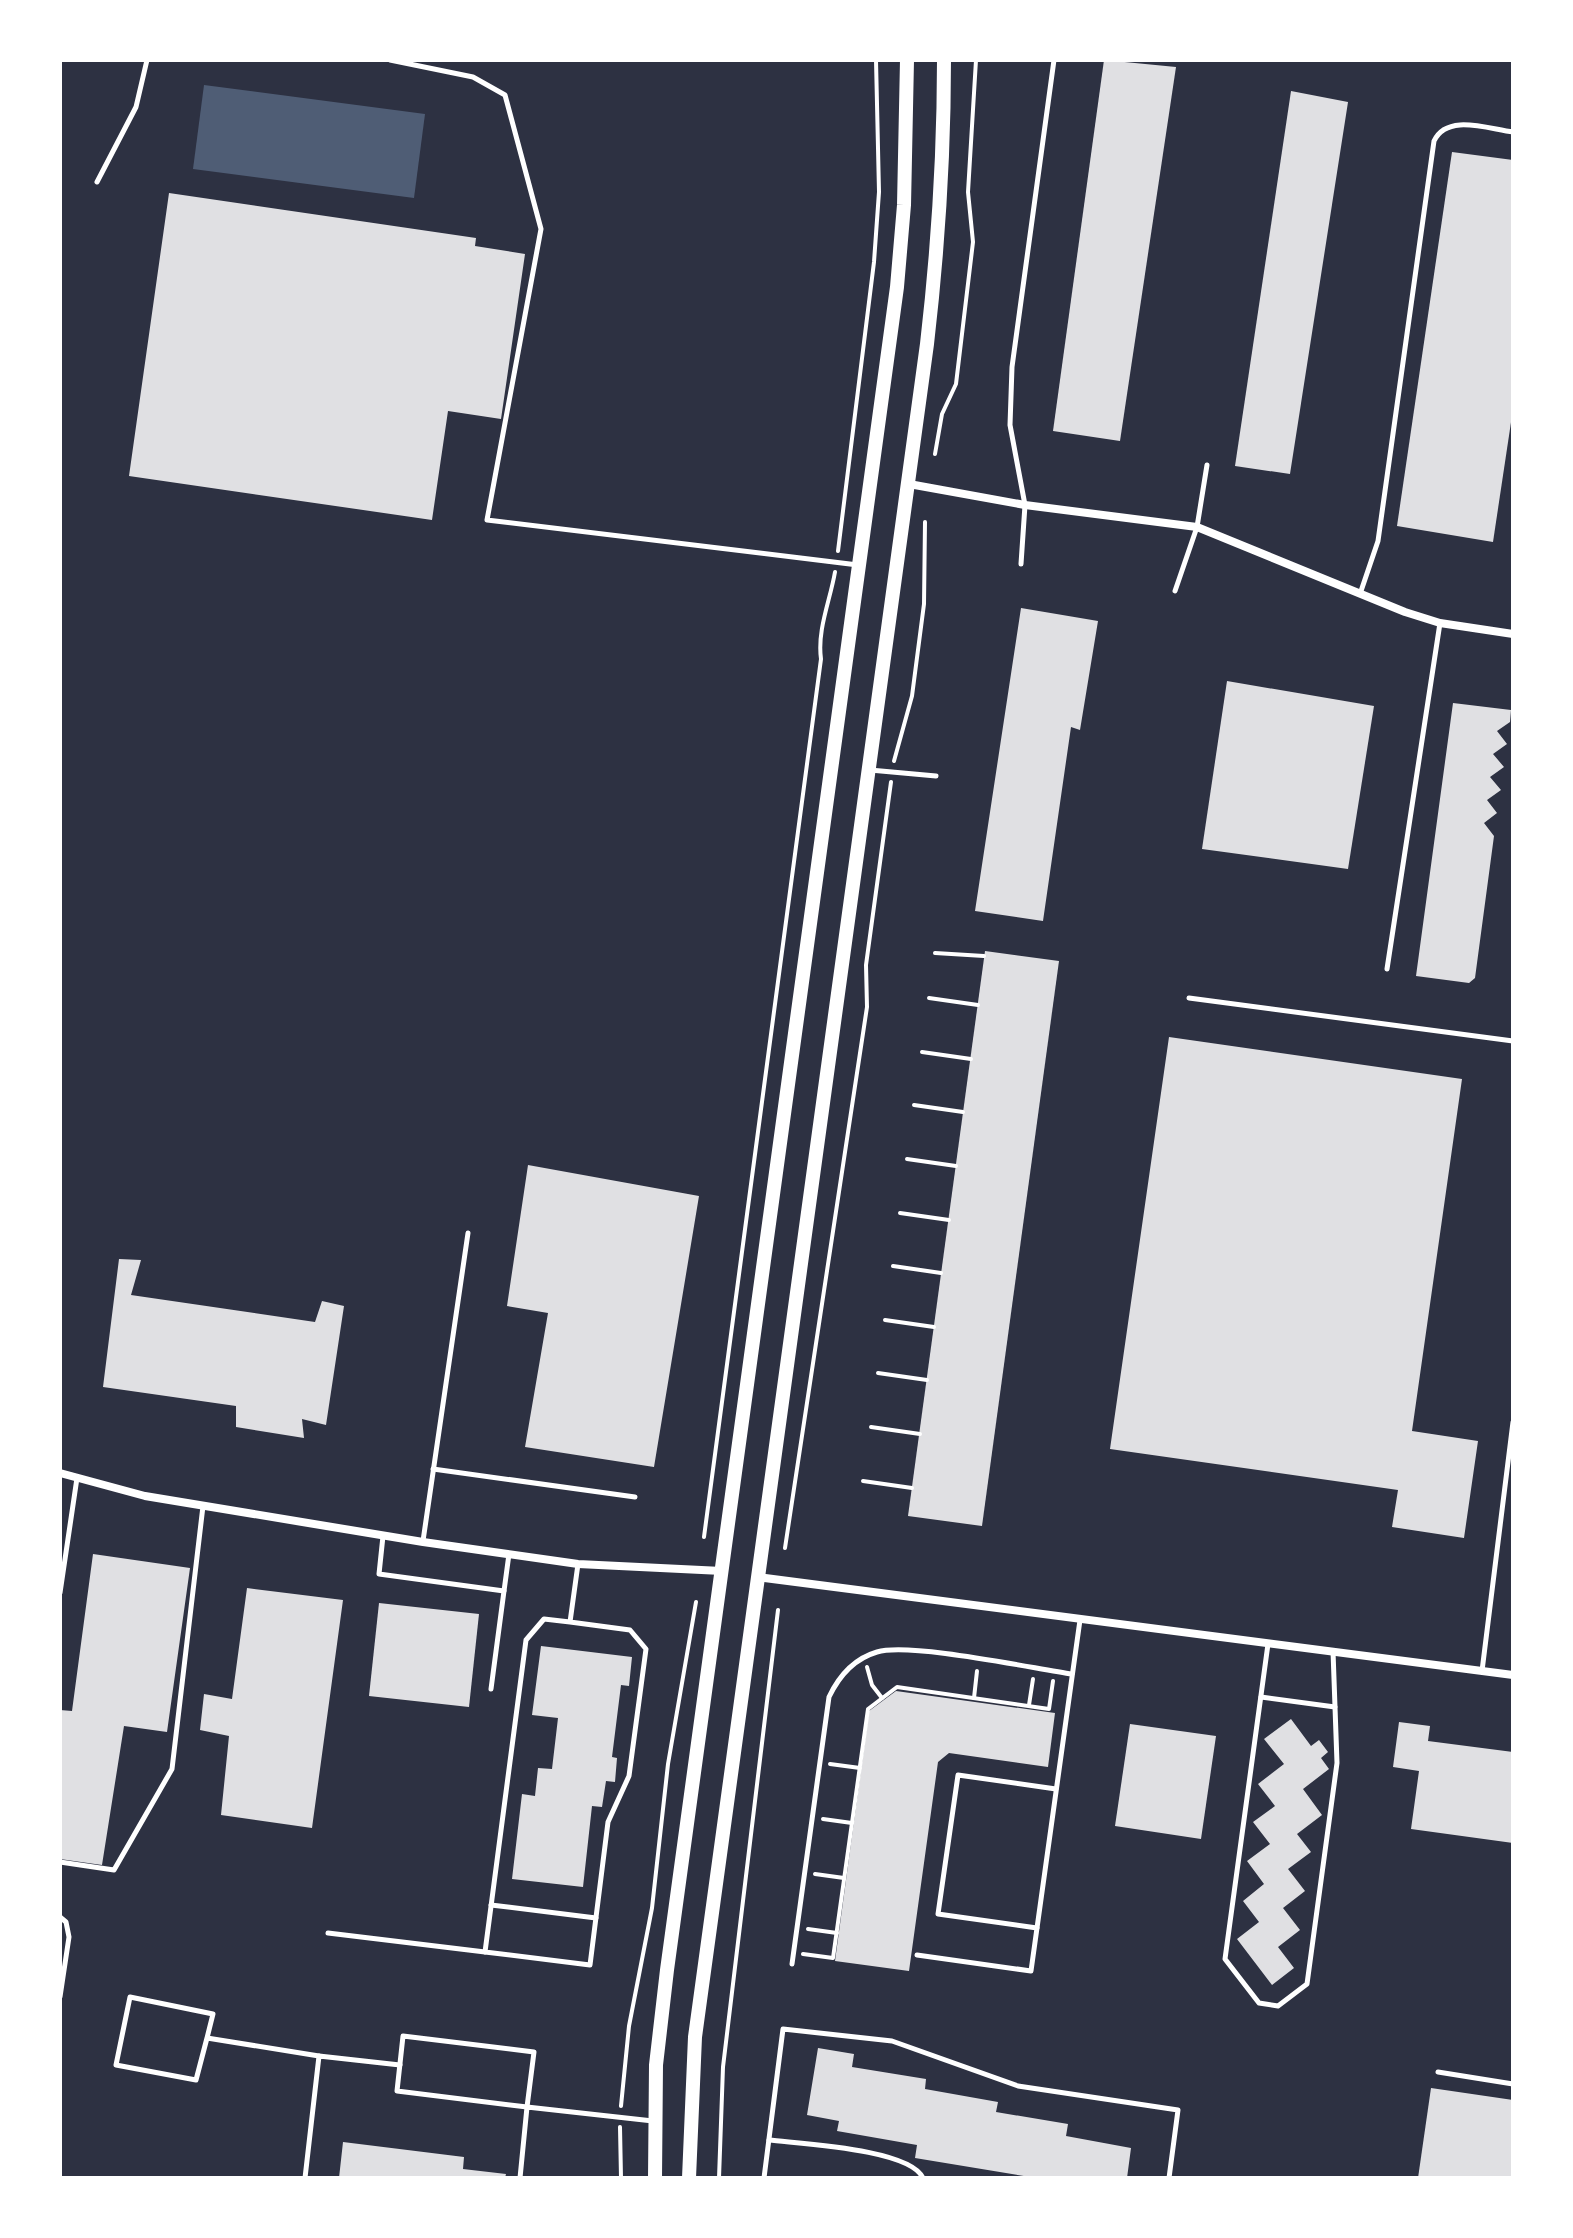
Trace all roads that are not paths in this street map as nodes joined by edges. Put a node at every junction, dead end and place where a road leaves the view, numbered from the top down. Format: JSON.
{"nodes":[{"id":1,"x":147,"y":60,"type":"edge"},
{"id":2,"x":390,"y":60,"type":"edge"},
{"id":3,"x":907,"y":60,"type":"edge"},
{"id":4,"x":944,"y":60,"type":"edge"},
{"id":5,"x":1054,"y":60,"type":"edge"},
{"id":6,"x":1513,"y":132,"type":"edge"},
{"id":7,"x":97,"y":182,"type":"dead end"},
{"id":8,"x":1207,"y":465,"type":"dead end"},
{"id":9,"x":909,"y":484,"type":"junction"},
{"id":10,"x":1025,"y":505,"type":"junction"},
{"id":11,"x":1197,"y":527,"type":"junction"},
{"id":12,"x":1021,"y":564,"type":"dead end"},
{"id":13,"x":861,"y":566,"type":"junction"},
{"id":14,"x":1175,"y":591,"type":"dead end"},
{"id":15,"x":1360,"y":594,"type":"junction"},
{"id":16,"x":1440,"y":623,"type":"junction"},
{"id":17,"x":1513,"y":634,"type":"edge"},
{"id":18,"x":869,"y":770,"type":"junction"},
{"id":19,"x":936,"y":776,"type":"dead end"},
{"id":20,"x":1387,"y":969,"type":"dead end"},
{"id":21,"x":1189,"y":998,"type":"dead end"},
{"id":22,"x":1513,"y":1041,"type":"edge"},
{"id":23,"x":468,"y":1233,"type":"dead end"},
{"id":24,"x":1513,"y":1422,"type":"edge"},
{"id":25,"x":433,"y":1469,"type":"junction"},
{"id":26,"x":60,"y":1473,"type":"edge"},
{"id":27,"x":77,"y":1478,"type":"junction"},
{"id":28,"x":635,"y":1497,"type":"dead end"},
{"id":29,"x":203,"y":1506,"type":"junction"},
{"id":30,"x":383,"y":1536,"type":"junction"},
{"id":31,"x":423,"y":1542,"type":"junction"},
{"id":32,"x":509,"y":1554,"type":"junction"},
{"id":33,"x":578,"y":1564,"type":"junction"},
{"id":34,"x":722,"y":1571,"type":"junction"},
{"id":35,"x":757,"y":1577,"type":"junction"},
{"id":36,"x":504,"y":1591,"type":"junction"},
{"id":37,"x":60,"y":1593,"type":"edge"},
{"id":38,"x":1080,"y":1619,"type":"junction"},
{"id":39,"x":570,"y":1622,"type":"junction"},
{"id":40,"x":1268,"y":1643,"type":"junction"},
{"id":41,"x":1333,"y":1651,"type":"junction"},
{"id":42,"x":1482,"y":1671,"type":"junction"},
{"id":43,"x":1072,"y":1674,"type":"junction"},
{"id":44,"x":1513,"y":1675,"type":"edge"},
{"id":45,"x":491,"y":1689,"type":"dead end"},
{"id":46,"x":1261,"y":1697,"type":"junction"},
{"id":47,"x":1335,"y":1707,"type":"junction"},
{"id":48,"x":1056,"y":1789,"type":"junction"},
{"id":49,"x":60,"y":1862,"type":"edge"},
{"id":50,"x":491,"y":1905,"type":"junction"},
{"id":51,"x":60,"y":1917,"type":"edge"},
{"id":52,"x":596,"y":1918,"type":"junction"},
{"id":53,"x":1037,"y":1928,"type":"junction"},
{"id":54,"x":328,"y":1933,"type":"dead end"},
{"id":55,"x":485,"y":1952,"type":"junction"},
{"id":56,"x":917,"y":1955,"type":"dead end"},
{"id":57,"x":792,"y":1964,"type":"dead end"},
{"id":58,"x":60,"y":1997,"type":"edge"},
{"id":59,"x":207,"y":2038,"type":"junction"},
{"id":60,"x":319,"y":2056,"type":"junction"},
{"id":61,"x":400,"y":2065,"type":"junction"},
{"id":62,"x":1438,"y":2072,"type":"dead end"},
{"id":63,"x":1513,"y":2084,"type":"edge"},
{"id":64,"x":527,"y":2107,"type":"junction"},
{"id":65,"x":654,"y":2121,"type":"junction"},
{"id":66,"x":769,"y":2140,"type":"junction"},
{"id":67,"x":305,"y":2178,"type":"edge"},
{"id":68,"x":520,"y":2178,"type":"edge"},
{"id":69,"x":655,"y":2178,"type":"edge"},
{"id":70,"x":689,"y":2178,"type":"edge"},
{"id":71,"x":764,"y":2178,"type":"edge"},
{"id":72,"x":923,"y":2178,"type":"edge"},
{"id":73,"x":1169,"y":2178,"type":"edge"}],
"edges":[{"from":1,"to":7,"type":"lane"},
{"from":2,"to":13,"type":"lane"},
{"from":3,"to":13,"type":"main road"},
{"from":4,"to":9,"type":"main road"},
{"from":5,"to":10,"type":"lane"},
{"from":6,"to":15,"type":"lane"},
{"from":8,"to":11,"type":"lane"},
{"from":9,"to":10,"type":"street"},
{"from":9,"to":18,"type":"main road"},
{"from":10,"to":11,"type":"street"},
{"from":10,"to":12,"type":"lane"},
{"from":11,"to":14,"type":"lane"},
{"from":11,"to":15,"type":"street"},
{"from":13,"to":34,"type":"main road"},
{"from":15,"to":16,"type":"street"},
{"from":16,"to":17,"type":"street"},
{"from":16,"to":20,"type":"lane"},
{"from":18,"to":19,"type":"lane"},
{"from":18,"to":35,"type":"main road"},
{"from":21,"to":22,"type":"lane"},
{"from":23,"to":25,"type":"lane"},
{"from":24,"to":42,"type":"lane"},
{"from":25,"to":28,"type":"lane"},
{"from":25,"to":31,"type":"lane"},
{"from":26,"to":27,"type":"street"},
{"from":27,"to":29,"type":"street"},
{"from":27,"to":37,"type":"lane"},
{"from":29,"to":30,"type":"street"},
{"from":29,"to":49,"type":"lane"},
{"from":30,"to":31,"type":"street"},
{"from":30,"to":36,"type":"lane"},
{"from":31,"to":32,"type":"street"},
{"from":32,"to":33,"type":"street"},
{"from":32,"to":36,"type":"lane"},
{"from":33,"to":34,"type":"street"},
{"from":33,"to":39,"type":"lane"},
{"from":34,"to":65,"type":"main road"},
{"from":35,"to":38,"type":"street"},
{"from":35,"to":70,"type":"main road"},
{"from":36,"to":45,"type":"lane"},
{"from":38,"to":40,"type":"street"},
{"from":38,"to":43,"type":"lane"},
{"from":39,"to":50,"type":"lane"},
{"from":39,"to":52,"type":"lane"},
{"from":40,"to":41,"type":"street"},
{"from":40,"to":46,"type":"lane"},
{"from":41,"to":42,"type":"street"},
{"from":41,"to":47,"type":"lane"},
{"from":42,"to":44,"type":"street"},
{"from":43,"to":48,"type":"lane"},
{"from":43,"to":57,"type":"lane"},
{"from":46,"to":47,"type":"lane"},
{"from":46,"to":47,"type":"lane"},
{"from":48,"to":53,"type":"lane"},
{"from":48,"to":53,"type":"lane"},
{"from":50,"to":52,"type":"lane"},
{"from":50,"to":55,"type":"lane"},
{"from":51,"to":58,"type":"lane"},
{"from":52,"to":55,"type":"lane"},
{"from":53,"to":56,"type":"lane"},
{"from":54,"to":55,"type":"lane"},
{"from":59,"to":59,"type":"lane"},
{"from":59,"to":60,"type":"lane"},
{"from":60,"to":61,"type":"lane"},
{"from":60,"to":67,"type":"lane"},
{"from":61,"to":64,"type":"lane"},
{"from":61,"to":64,"type":"lane"},
{"from":62,"to":63,"type":"lane"},
{"from":64,"to":65,"type":"lane"},
{"from":64,"to":68,"type":"lane"},
{"from":65,"to":69,"type":"main road"},
{"from":66,"to":71,"type":"lane"},
{"from":66,"to":72,"type":"lane"},
{"from":66,"to":73,"type":"lane"}]}
